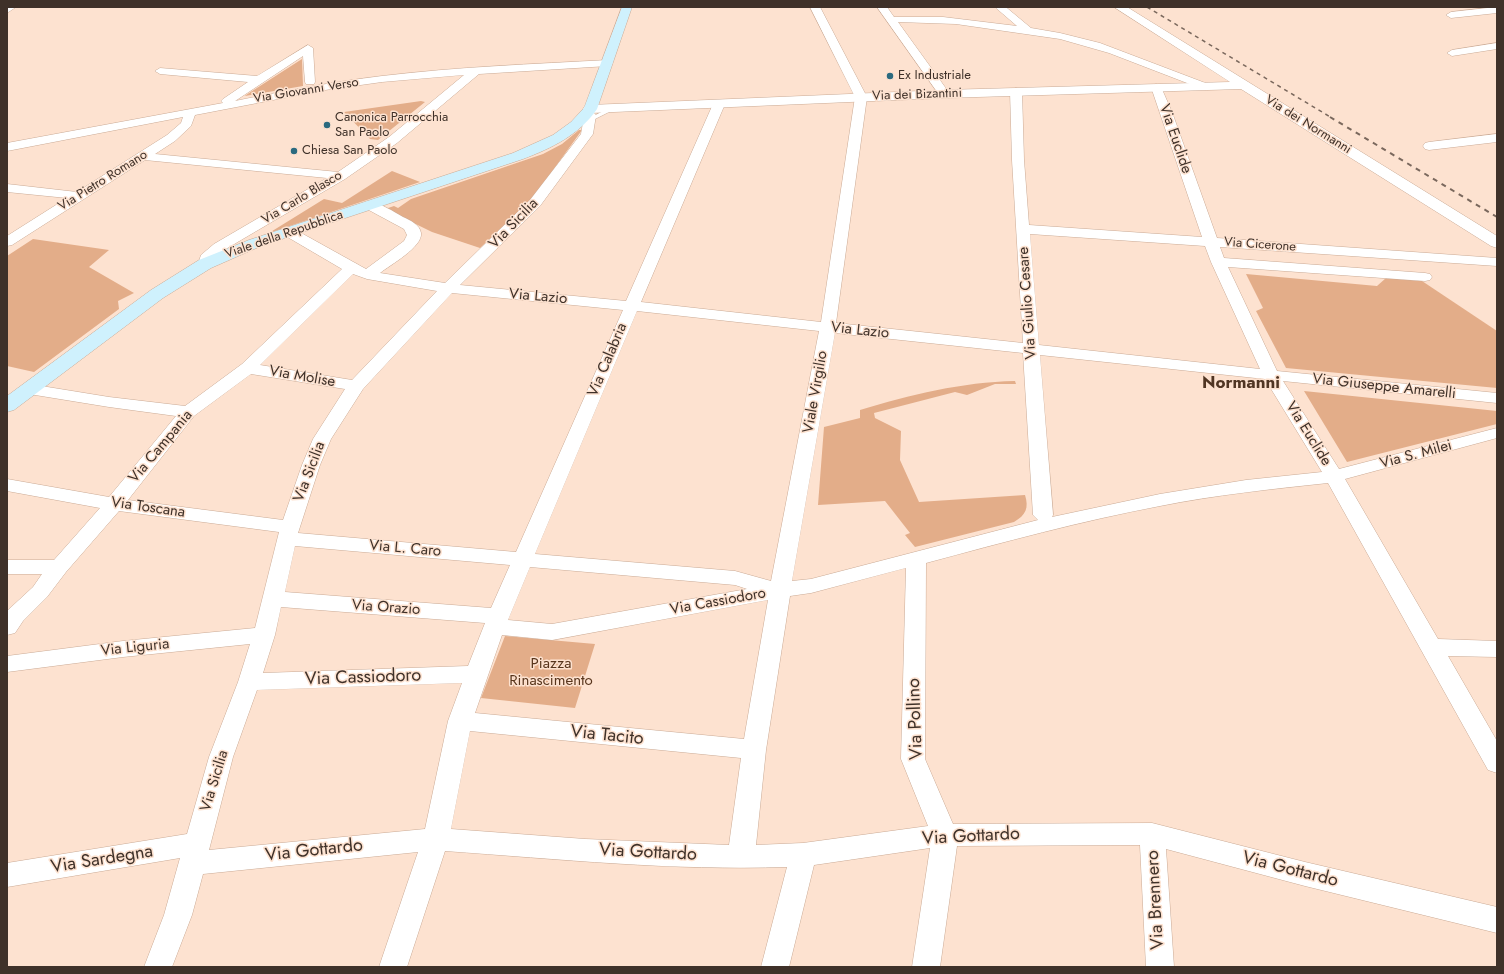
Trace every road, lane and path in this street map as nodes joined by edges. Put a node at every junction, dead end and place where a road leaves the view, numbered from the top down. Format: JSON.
{"nodes":[{"id":1,"x":11,"y":7,"type":"edge"},
{"id":2,"x":627,"y":7,"type":"edge"},
{"id":3,"x":815,"y":7,"type":"edge"},
{"id":4,"x":882,"y":7,"type":"edge"},
{"id":5,"x":1003,"y":7,"type":"edge"},
{"id":6,"x":1119,"y":7,"type":"edge"},
{"id":7,"x":7,"y":10,"type":"edge"},
{"id":8,"x":1497,"y":10,"type":"edge"},
{"id":9,"x":1451,"y":15,"type":"dead end"},
{"id":10,"x":891,"y":20,"type":"junction"},
{"id":11,"x":1028,"y":30,"type":"junction"},
{"id":12,"x":1497,"y":46,"type":"edge"},
{"id":13,"x":1479,"y":49,"type":"junction"},
{"id":14,"x":1452,"y":53,"type":"dead end"},
{"id":15,"x":1497,"y":57,"type":"edge"},
{"id":16,"x":608,"y":63,"type":"junction"},
{"id":17,"x":160,"y":71,"type":"dead end"},
{"id":18,"x":476,"y":71,"type":"junction"},
{"id":19,"x":260,"y":80,"type":"junction"},
{"id":20,"x":310,"y":82,"type":"dead end"},
{"id":21,"x":1244,"y":85,"type":"junction"},
{"id":22,"x":1204,"y":86,"type":"junction"},
{"id":23,"x":1156,"y":87,"type":"junction"},
{"id":24,"x":1016,"y":92,"type":"junction"},
{"id":25,"x":944,"y":94,"type":"junction"},
{"id":26,"x":861,"y":97,"type":"junction"},
{"id":27,"x":719,"y":104,"type":"junction"},
{"id":28,"x":228,"y":105,"type":"junction"},
{"id":29,"x":190,"y":112,"type":"junction"},
{"id":30,"x":589,"y":114,"type":"junction"},
{"id":31,"x":1497,"y":138,"type":"edge"},
{"id":32,"x":1429,"y":146,"type":"dead end"},
{"id":33,"x":7,"y":148,"type":"edge"},
{"id":34,"x":143,"y":156,"type":"junction"},
{"id":35,"x":340,"y":176,"type":"junction"},
{"id":36,"x":7,"y":188,"type":"edge"},
{"id":37,"x":80,"y":196,"type":"junction"},
{"id":38,"x":370,"y":205,"type":"junction"},
{"id":39,"x":261,"y":222,"type":"junction"},
{"id":40,"x":1023,"y":229,"type":"junction"},
{"id":41,"x":289,"y":232,"type":"junction"},
{"id":42,"x":7,"y":242,"type":"edge"},
{"id":43,"x":1210,"y":242,"type":"junction"},
{"id":44,"x":255,"y":243,"type":"junction"},
{"id":45,"x":1497,"y":243,"type":"edge"},
{"id":46,"x":1412,"y":256,"type":"junction"},
{"id":47,"x":1218,"y":262,"type":"junction"},
{"id":48,"x":1497,"y":262,"type":"edge"},
{"id":49,"x":205,"y":264,"type":"junction"},
{"id":50,"x":359,"y":272,"type":"junction"},
{"id":51,"x":448,"y":288,"type":"junction"},
{"id":52,"x":631,"y":306,"type":"junction"},
{"id":53,"x":828,"y":327,"type":"junction"},
{"id":54,"x":1031,"y":349,"type":"junction"},
{"id":55,"x":248,"y":368,"type":"junction"},
{"id":56,"x":1271,"y":375,"type":"junction"},
{"id":57,"x":356,"y":386,"type":"junction"},
{"id":58,"x":29,"y":389,"type":"junction"},
{"id":59,"x":1497,"y":398,"type":"edge"},
{"id":60,"x":7,"y":406,"type":"edge"},
{"id":61,"x":188,"y":412,"type":"junction"},
{"id":62,"x":1497,"y":433,"type":"edge"},
{"id":63,"x":1334,"y":476,"type":"junction"},
{"id":64,"x":7,"y":485,"type":"edge"},
{"id":65,"x":114,"y":504,"type":"junction"},
{"id":66,"x":1043,"y":515,"type":"dead end"},
{"id":67,"x":289,"y":533,"type":"junction"},
{"id":68,"x":523,"y":559,"type":"junction"},
{"id":69,"x":916,"y":560,"type":"junction"},
{"id":70,"x":7,"y":567,"type":"edge"},
{"id":71,"x":59,"y":567,"type":"junction"},
{"id":72,"x":780,"y":590,"type":"junction"},
{"id":73,"x":273,"y":599,"type":"junction"},
{"id":74,"x":496,"y":621,"type":"junction"},
{"id":75,"x":7,"y":627,"type":"edge"},
{"id":76,"x":264,"y":635,"type":"junction"},
{"id":77,"x":1431,"y":647,"type":"junction"},
{"id":78,"x":1497,"y":649,"type":"edge"},
{"id":79,"x":7,"y":664,"type":"edge"},
{"id":80,"x":477,"y":674,"type":"junction"},
{"id":81,"x":249,"y":682,"type":"junction"},
{"id":82,"x":460,"y":721,"type":"junction"},
{"id":83,"x":754,"y":750,"type":"junction"},
{"id":84,"x":1497,"y":763,"type":"edge"},
{"id":85,"x":1152,"y":834,"type":"junction"},
{"id":86,"x":945,"y":836,"type":"junction"},
{"id":87,"x":436,"y":840,"type":"junction"},
{"id":88,"x":194,"y":854,"type":"junction"},
{"id":89,"x":803,"y":855,"type":"junction"},
{"id":90,"x":741,"y":857,"type":"junction"},
{"id":91,"x":7,"y":876,"type":"edge"},
{"id":92,"x":1497,"y":920,"type":"edge"},
{"id":93,"x":158,"y":967,"type":"edge"},
{"id":94,"x":393,"y":967,"type":"edge"},
{"id":95,"x":775,"y":967,"type":"edge"},
{"id":96,"x":926,"y":967,"type":"edge"},
{"id":97,"x":1160,"y":967,"type":"edge"}],
"edges":[{"from":1,"to":7,"type":"street"},
{"from":2,"to":16,"type":"main road"},
{"from":3,"to":26,"type":"street"},
{"from":4,"to":10,"type":"street"},
{"from":5,"to":11,"type":"street"},
{"from":6,"to":21,"type":"street","name":"Via dei Normanni"},
{"from":8,"to":9,"type":"street"},
{"from":10,"to":11,"type":"street"},
{"from":10,"to":25,"type":"street"},
{"from":11,"to":22,"type":"street"},
{"from":12,"to":13,"type":"street"},
{"from":13,"to":14,"type":"street"},
{"from":13,"to":15,"type":"street"},
{"from":16,"to":18,"type":"street","name":"Via Giovanni Verso"},
{"from":16,"to":30,"type":"main road"},
{"from":17,"to":19,"type":"street"},
{"from":18,"to":28,"type":"street","name":"Via Giovanni Verso"},
{"from":18,"to":35,"type":"street","name":"Via Carlo Blasco"},
{"from":19,"to":20,"type":"street"},
{"from":19,"to":28,"type":"street"},
{"from":21,"to":22,"type":"street","name":"Via dei Bizantini"},
{"from":21,"to":45,"type":"street","name":"Via dei Normanni"},
{"from":22,"to":23,"type":"street","name":"Via dei Bizantini"},
{"from":23,"to":24,"type":"street","name":"Via dei Bizantini"},
{"from":23,"to":43,"type":"street","name":"Via Euclide"},
{"from":24,"to":25,"type":"street","name":"Via dei Bizantini"},
{"from":24,"to":40,"type":"street","name":"Via Giulio Cesare"},
{"from":25,"to":26,"type":"street","name":"Via dei Bizantini"},
{"from":26,"to":27,"type":"street","name":"Via dei Bizantini"},
{"from":26,"to":53,"type":"street","name":"Viale Virgilio"},
{"from":27,"to":30,"type":"street","name":"Via dei Bizantini"},
{"from":27,"to":52,"type":"street","name":"Via Calabria"},
{"from":28,"to":29,"type":"street","name":"Via Giovanni Verso"},
{"from":29,"to":33,"type":"street","name":"Via Giovanni Verso"},
{"from":29,"to":34,"type":"street","name":"Via Pietro Romano"},
{"from":30,"to":38,"type":"main road","name":"Viale della Repubblica"},
{"from":30,"to":51,"type":"street","name":"Via Sicilia"},
{"from":31,"to":32,"type":"street"},
{"from":34,"to":35,"type":"street"},
{"from":34,"to":37,"type":"street","name":"Via Pietro Romano"},
{"from":35,"to":39,"type":"street","name":"Via Carlo Blasco"},
{"from":36,"to":37,"type":"street"},
{"from":37,"to":42,"type":"street","name":"Via Pietro Romano"},
{"from":38,"to":41,"type":"main road","name":"Viale della Repubblica"},
{"from":38,"to":50,"type":"street","name":"Via Campania"},
{"from":39,"to":44,"type":"street"},
{"from":39,"to":49,"type":"street","name":"Via Carlo Blasco"},
{"from":40,"to":43,"type":"street","name":"Via Cicerone"},
{"from":40,"to":54,"type":"street","name":"Via Giulio Cesare"},
{"from":41,"to":44,"type":"main road","name":"Viale della Repubblica"},
{"from":41,"to":50,"type":"street"},
{"from":43,"to":46,"type":"street","name":"Via Cicerone"},
{"from":43,"to":47,"type":"street","name":"Via Euclide"},
{"from":44,"to":49,"type":"main road","name":"Viale della Repubblica"},
{"from":46,"to":47,"type":"street"},
{"from":46,"to":48,"type":"street","name":"Via Cicerone"},
{"from":47,"to":56,"type":"street","name":"Via Euclide"},
{"from":49,"to":58,"type":"main road","name":"Viale della Repubblica"},
{"from":50,"to":51,"type":"street","name":"Via Lazio"},
{"from":50,"to":55,"type":"street","name":"Via Campania"},
{"from":51,"to":52,"type":"street","name":"Via Lazio"},
{"from":51,"to":57,"type":"street","name":"Via Sicilia"},
{"from":52,"to":53,"type":"street","name":"Via Lazio"},
{"from":52,"to":68,"type":"street","name":"Via Calabria"},
{"from":53,"to":54,"type":"street","name":"Via Lazio"},
{"from":53,"to":72,"type":"street","name":"Viale Virgilio"},
{"from":54,"to":56,"type":"street","name":"Via Lazio"},
{"from":54,"to":66,"type":"street","name":"Via Giulio Cesare"},
{"from":55,"to":57,"type":"street","name":"Via Molise"},
{"from":55,"to":61,"type":"street","name":"Via Campania"},
{"from":56,"to":59,"type":"street","name":"Via Giuseppe Amarelli"},
{"from":56,"to":63,"type":"street","name":"Via Euclide"},
{"from":57,"to":67,"type":"street","name":"Via Sicilia"},
{"from":58,"to":60,"type":"main road","name":"Viale della Repubblica"},
{"from":58,"to":61,"type":"street"},
{"from":61,"to":65,"type":"street","name":"Via Campania"},
{"from":62,"to":63,"type":"street","name":"Via S. Milei"},
{"from":63,"to":69,"type":"street","name":"Via S. Milei"},
{"from":63,"to":77,"type":"street","name":"Via Euclide"},
{"from":64,"to":65,"type":"street","name":"Via Toscana"},
{"from":65,"to":67,"type":"street","name":"Via Toscana"},
{"from":65,"to":71,"type":"street","name":"Via Campania"},
{"from":67,"to":68,"type":"street","name":"Via L. Caro"},
{"from":67,"to":73,"type":"street","name":"Via Sicilia"},
{"from":68,"to":72,"type":"street","name":"Via Cassiodoro"},
{"from":68,"to":74,"type":"street","name":"Via Calabria"},
{"from":69,"to":72,"type":"street","name":"Via S. Milei"},
{"from":69,"to":86,"type":"street","name":"Via Pollino"},
{"from":70,"to":71,"type":"street"},
{"from":71,"to":75,"type":"street","name":"Via Campania"},
{"from":72,"to":74,"type":"street","name":"Via Cassiodoro"},
{"from":72,"to":83,"type":"street","name":"Viale Virgilio"},
{"from":73,"to":74,"type":"street","name":"Via Orazio"},
{"from":73,"to":76,"type":"street","name":"Via Sicilia"},
{"from":74,"to":80,"type":"street"},
{"from":76,"to":79,"type":"street","name":"Via Liguria"},
{"from":76,"to":81,"type":"street","name":"Via Sicilia"},
{"from":77,"to":78,"type":"street"},
{"from":77,"to":84,"type":"street","name":"Via Euclide"},
{"from":80,"to":81,"type":"street","name":"Via Cassiodoro"},
{"from":80,"to":82,"type":"street"},
{"from":81,"to":88,"type":"street","name":"Via Sicilia"},
{"from":82,"to":83,"type":"street","name":"Via Tacito"},
{"from":82,"to":87,"type":"street"},
{"from":83,"to":90,"type":"street","name":"Viale Virgilio"},
{"from":85,"to":86,"type":"street","name":"Via Gottardo"},
{"from":85,"to":92,"type":"street","name":"Via Gottardo"},
{"from":85,"to":97,"type":"street","name":"Via Brennero"},
{"from":86,"to":89,"type":"street","name":"Via Gottardo"},
{"from":86,"to":96,"type":"street"},
{"from":87,"to":88,"type":"street","name":"Via Gottardo"},
{"from":87,"to":90,"type":"street","name":"Via Gottardo"},
{"from":87,"to":94,"type":"street"},
{"from":88,"to":91,"type":"street","name":"Via Sardegna"},
{"from":88,"to":93,"type":"street","name":"Via Sicilia"},
{"from":89,"to":90,"type":"street","name":"Via Gottardo"},
{"from":89,"to":95,"type":"street"}]}
